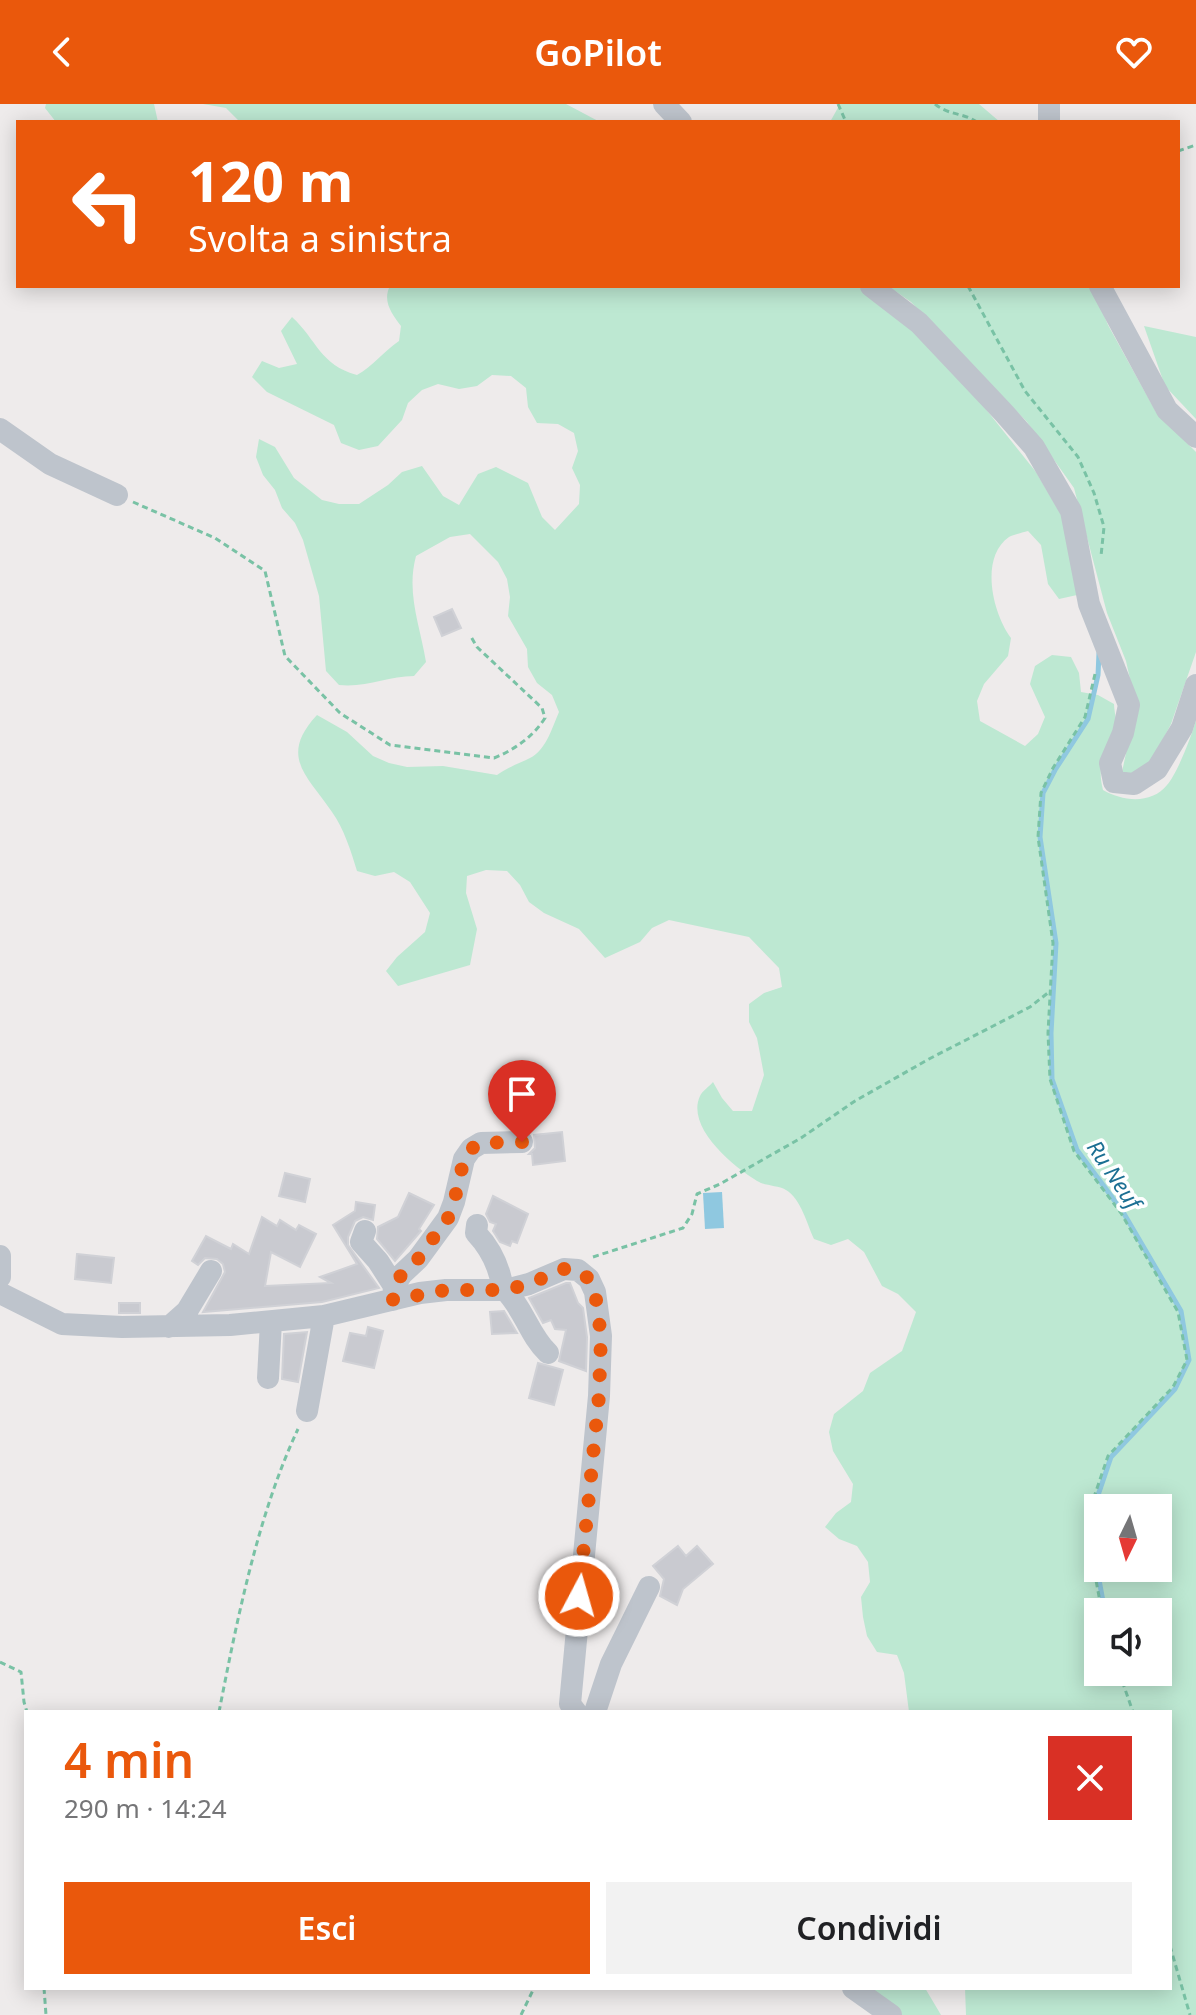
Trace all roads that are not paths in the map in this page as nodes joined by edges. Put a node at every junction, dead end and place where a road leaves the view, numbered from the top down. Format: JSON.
{"nodes":[{"id":1,"x":664,"y":104,"type":"edge"},
{"id":2,"x":679,"y":120,"type":"edge"},
{"id":3,"x":874,"y":288,"type":"edge"},
{"id":4,"x":1101,"y":288,"type":"edge"},
{"id":5,"x":0,"y":429,"type":"edge"},
{"id":6,"x":1196,"y":437,"type":"edge"},
{"id":7,"x":117,"y":495,"type":"road end"},
{"id":8,"x":1196,"y":685,"type":"edge"},
{"id":9,"x":522,"y":1142,"type":"dead end"},
{"id":10,"x":441,"y":1190,"type":"dead end"},
{"id":11,"x":477,"y":1225,"type":"dead end"},
{"id":12,"x":365,"y":1231,"type":"dead end"},
{"id":13,"x":437,"y":1234,"type":"junction"},
{"id":14,"x":0,"y":1256,"type":"edge"},
{"id":15,"x":211,"y":1271,"type":"dead end"},
{"id":16,"x":0,"y":1277,"type":"edge"},
{"id":17,"x":504,"y":1290,"type":"junction"},
{"id":18,"x":0,"y":1293,"type":"edge"},
{"id":19,"x":393,"y":1293,"type":"junction"},
{"id":20,"x":324,"y":1316,"type":"junction"},
{"id":21,"x":271,"y":1322,"type":"junction"},
{"id":22,"x":169,"y":1327,"type":"junction"},
{"id":23,"x":548,"y":1353,"type":"dead end"},
{"id":24,"x":268,"y":1378,"type":"dead end"},
{"id":25,"x":307,"y":1411,"type":"road end"},
{"id":26,"x":649,"y":1587,"type":"dead end"},
{"id":27,"x":574,"y":1710,"type":"edge"},
{"id":28,"x":596,"y":1710,"type":"edge"},
{"id":29,"x":856,"y":1990,"type":"edge"},
{"id":30,"x":891,"y":2015,"type":"edge"}],
"edges":[{"from":1,"to":2,"type":"street"},
{"from":3,"to":8,"type":"street"},
{"from":4,"to":6,"type":"street"},
{"from":5,"to":7,"type":"street"},
{"from":9,"to":13,"type":"street"},
{"from":10,"to":13,"type":"street"},
{"from":11,"to":17,"type":"street"},
{"from":12,"to":19,"type":"street"},
{"from":13,"to":19,"type":"street"},
{"from":14,"to":16,"type":"street"},
{"from":15,"to":22,"type":"street"},
{"from":17,"to":19,"type":"street"},
{"from":17,"to":23,"type":"street"},
{"from":17,"to":27,"type":"street"},
{"from":18,"to":22,"type":"street"},
{"from":19,"to":20,"type":"street"},
{"from":20,"to":21,"type":"street"},
{"from":20,"to":25,"type":"street"},
{"from":21,"to":22,"type":"street"},
{"from":21,"to":24,"type":"street"},
{"from":26,"to":28,"type":"street"},
{"from":29,"to":30,"type":"street"}]}
